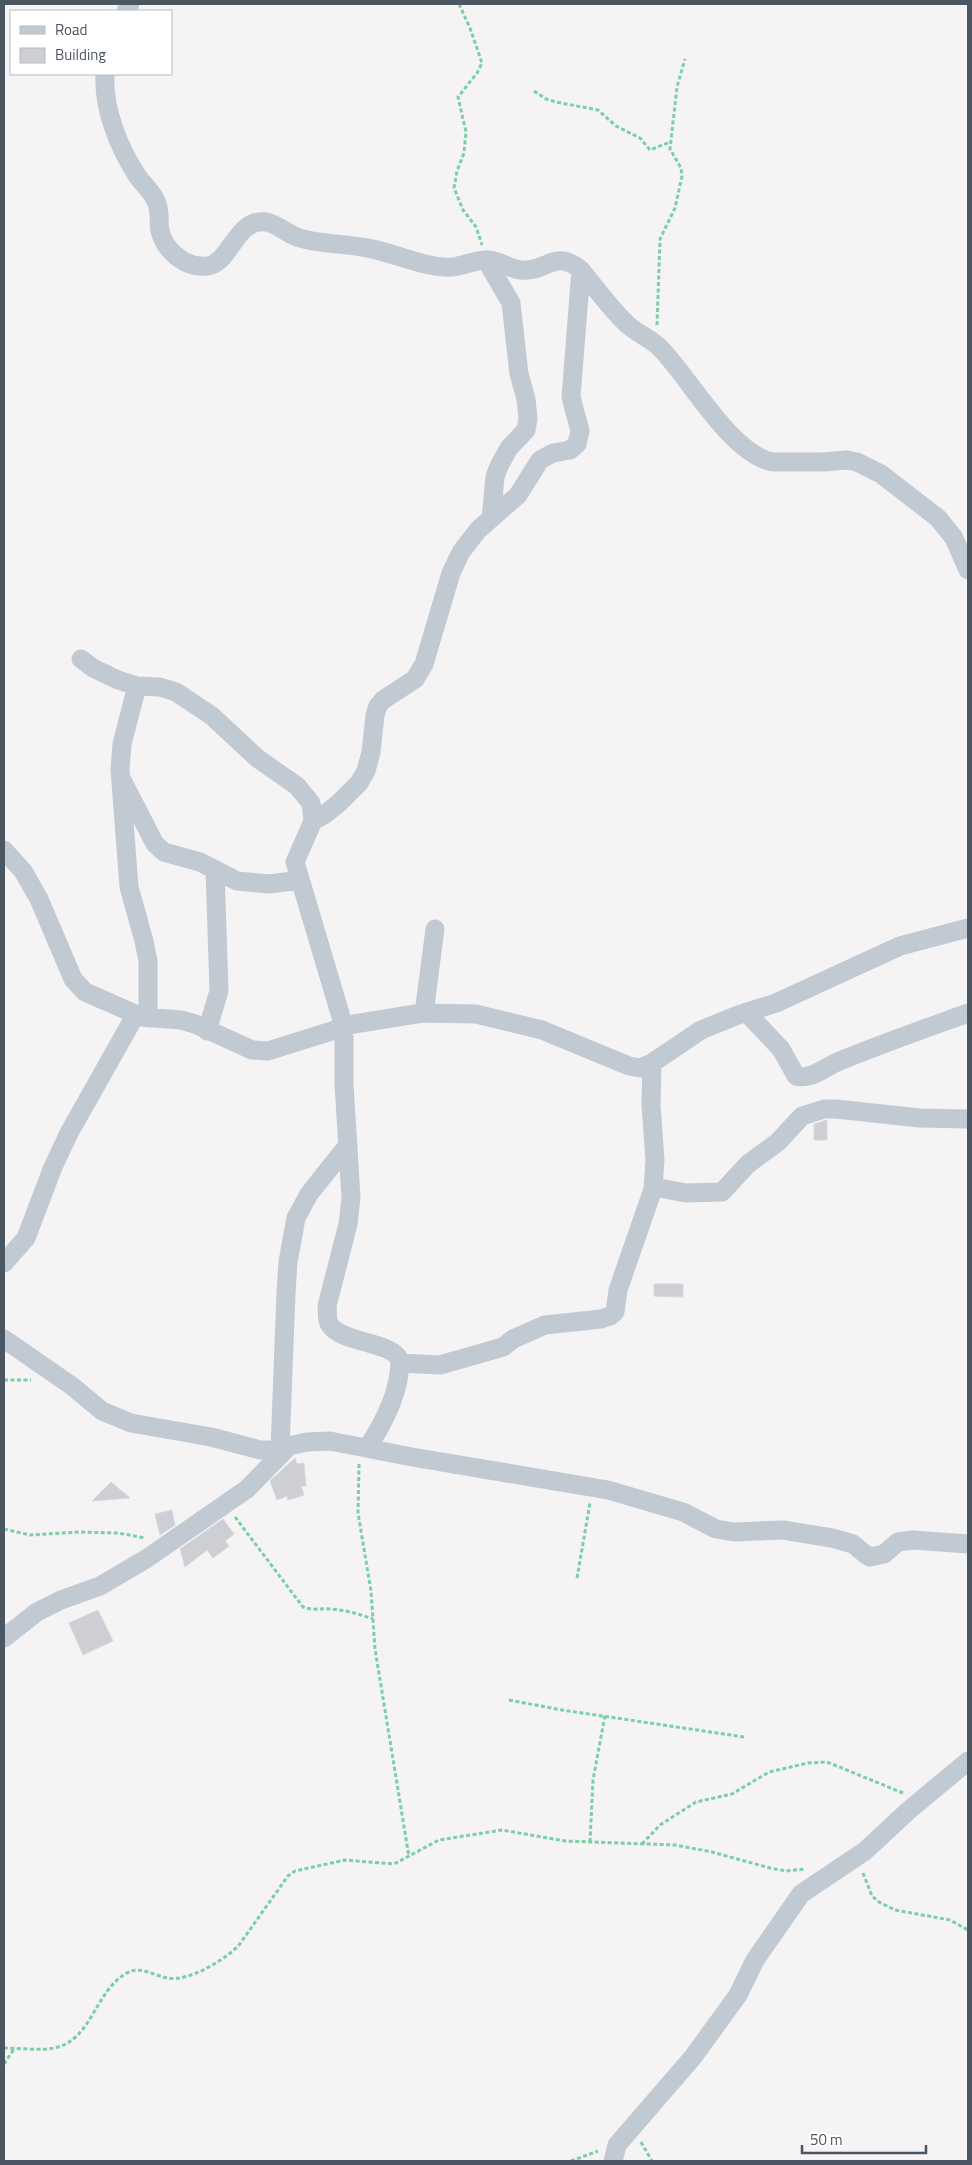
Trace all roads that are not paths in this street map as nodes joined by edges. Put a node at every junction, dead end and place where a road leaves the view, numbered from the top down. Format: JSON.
{"nodes":[{"id":1,"x":105,"y":75,"type":"edge"},
{"id":2,"x":486,"y":260,"type":"junction"},
{"id":3,"x":582,"y":270,"type":"junction"},
{"id":4,"x":491,"y":519,"type":"junction"},
{"id":5,"x":968,"y":570,"type":"edge"},
{"id":6,"x":81,"y":659,"type":"dead end"},
{"id":7,"x":137,"y":686,"type":"junction"},
{"id":8,"x":120,"y":777,"type":"junction"},
{"id":9,"x":313,"y":821,"type":"junction"},
{"id":10,"x":4,"y":850,"type":"edge"},
{"id":11,"x":214,"y":870,"type":"junction"},
{"id":12,"x":300,"y":880,"type":"junction"},
{"id":13,"x":968,"y":928,"type":"edge"},
{"id":14,"x":435,"y":929,"type":"dead end"},
{"id":15,"x":746,"y":1012,"type":"junction"},
{"id":16,"x":424,"y":1013,"type":"junction"},
{"id":17,"x":968,"y":1013,"type":"edge"},
{"id":18,"x":142,"y":1016,"type":"junction"},
{"id":19,"x":344,"y":1027,"type":"junction"},
{"id":20,"x":207,"y":1031,"type":"junction"},
{"id":21,"x":652,"y":1063,"type":"junction"},
{"id":22,"x":968,"y":1119,"type":"edge"},
{"id":23,"x":348,"y":1145,"type":"junction"},
{"id":24,"x":654,"y":1187,"type":"junction"},
{"id":25,"x":4,"y":1263,"type":"edge"},
{"id":26,"x":4,"y":1339,"type":"edge"},
{"id":27,"x":400,"y":1363,"type":"junction"},
{"id":28,"x":285,"y":1447,"type":"junction"},
{"id":29,"x":363,"y":1447,"type":"junction"},
{"id":30,"x":968,"y":1544,"type":"edge"},
{"id":31,"x":4,"y":1638,"type":"edge"},
{"id":32,"x":968,"y":1761,"type":"edge"},
{"id":33,"x":615,"y":2153,"type":"edge"}],
"edges":[{"from":1,"to":2,"type":"street"},
{"from":2,"to":3,"type":"street"},
{"from":2,"to":4,"type":"street"},
{"from":3,"to":4,"type":"street"},
{"from":3,"to":5,"type":"street"},
{"from":4,"to":9,"type":"street"},
{"from":6,"to":7,"type":"street"},
{"from":7,"to":8,"type":"street"},
{"from":7,"to":9,"type":"street"},
{"from":8,"to":11,"type":"street"},
{"from":8,"to":18,"type":"street"},
{"from":9,"to":12,"type":"street"},
{"from":10,"to":18,"type":"street"},
{"from":11,"to":12,"type":"street"},
{"from":11,"to":20,"type":"street"},
{"from":12,"to":19,"type":"street"},
{"from":13,"to":15,"type":"street"},
{"from":14,"to":16,"type":"street"},
{"from":15,"to":17,"type":"street"},
{"from":15,"to":21,"type":"street"},
{"from":16,"to":19,"type":"street"},
{"from":16,"to":21,"type":"street"},
{"from":18,"to":20,"type":"street"},
{"from":18,"to":25,"type":"street"},
{"from":19,"to":20,"type":"street"},
{"from":19,"to":23,"type":"street"},
{"from":21,"to":24,"type":"street"},
{"from":22,"to":24,"type":"street"},
{"from":23,"to":27,"type":"street"},
{"from":23,"to":28,"type":"street"},
{"from":24,"to":27,"type":"street"},
{"from":26,"to":28,"type":"street"},
{"from":27,"to":29,"type":"street"},
{"from":28,"to":29,"type":"street"},
{"from":28,"to":31,"type":"street"},
{"from":29,"to":30,"type":"street"},
{"from":32,"to":33,"type":"street"}]}
